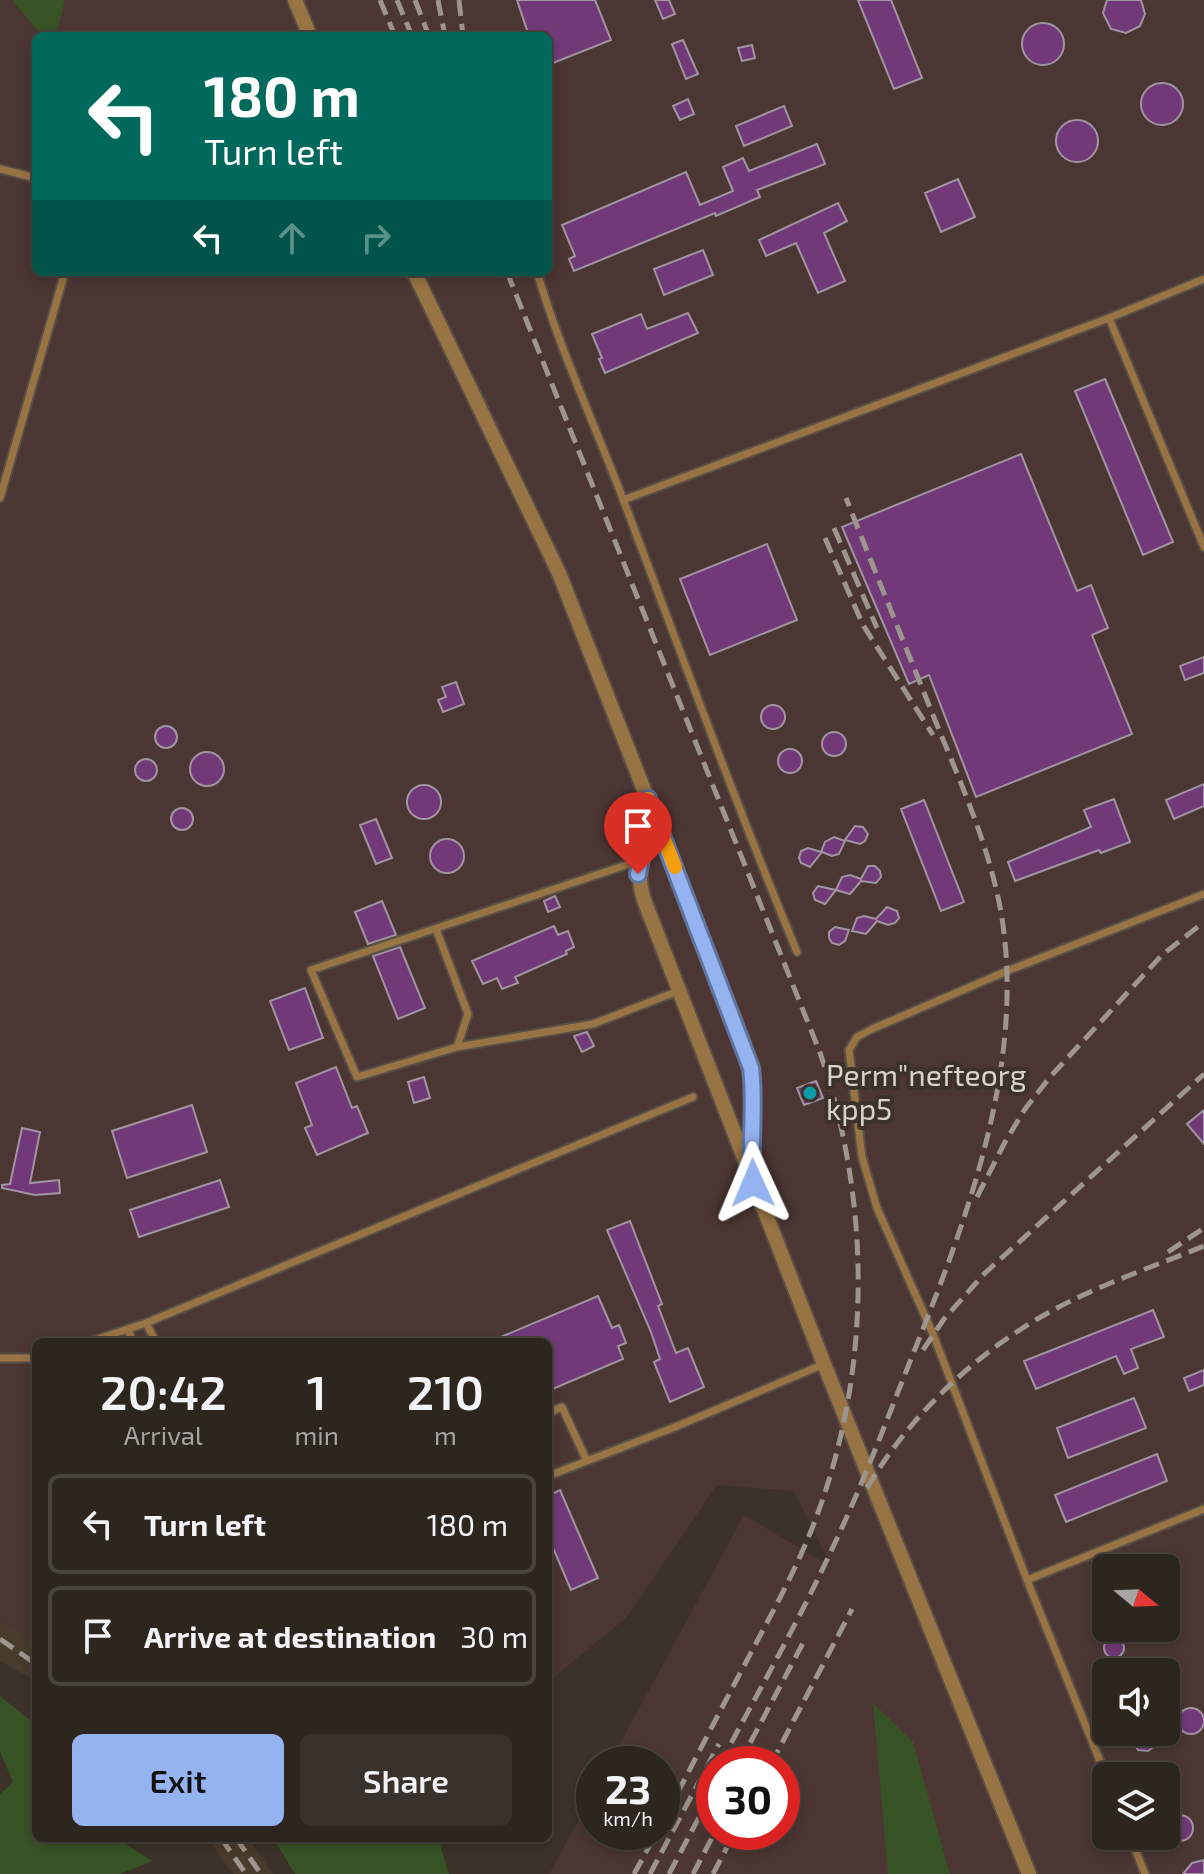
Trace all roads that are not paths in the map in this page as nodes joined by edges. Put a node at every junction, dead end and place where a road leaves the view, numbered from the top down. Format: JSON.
{"nodes":[{"id":1,"x":295,"y":0,"type":"edge"},
{"id":2,"x":308,"y":32,"type":"edge"},
{"id":3,"x":0,"y":169,"type":"edge"},
{"id":4,"x":32,"y":177,"type":"edge"},
{"id":5,"x":64,"y":276,"type":"edge"},
{"id":6,"x":416,"y":276,"type":"edge"},
{"id":7,"x":538,"y":276,"type":"edge"},
{"id":8,"x":1204,"y":279,"type":"edge"},
{"id":9,"x":1109,"y":318,"type":"junction"},
{"id":10,"x":0,"y":498,"type":"edge"},
{"id":11,"x":623,"y":500,"type":"junction"},
{"id":12,"x":1204,"y":547,"type":"edge"},
{"id":13,"x":648,"y":799,"type":"junction"},
{"id":14,"x":638,"y":861,"type":"junction"},
{"id":15,"x":1204,"y":894,"type":"edge"},
{"id":16,"x":436,"y":929,"type":"junction"},
{"id":17,"x":797,"y":952,"type":"dead end"},
{"id":18,"x":678,"y":991,"type":"junction"},
{"id":19,"x":457,"y":1047,"type":"junction"},
{"id":20,"x":693,"y":1097,"type":"dead end"},
{"id":21,"x":753,"y":1183,"type":"junction"},
{"id":22,"x":146,"y":1323,"type":"junction"},
{"id":23,"x":128,"y":1329,"type":"junction"},
{"id":24,"x":101,"y":1338,"type":"edge"},
{"id":25,"x":131,"y":1338,"type":"edge"},
{"id":26,"x":154,"y":1338,"type":"edge"},
{"id":27,"x":0,"y":1358,"type":"edge"},
{"id":28,"x":32,"y":1358,"type":"edge"},
{"id":29,"x":824,"y":1364,"type":"junction"},
{"id":30,"x":552,"y":1411,"type":"edge"},
{"id":31,"x":586,"y":1459,"type":"junction"},
{"id":32,"x":552,"y":1474,"type":"edge"},
{"id":33,"x":1204,"y":1509,"type":"edge"},
{"id":34,"x":1027,"y":1580,"type":"junction"},
{"id":35,"x":1100,"y":1762,"type":"edge"},
{"id":36,"x":1136,"y":1850,"type":"edge"},
{"id":37,"x":1029,"y":1874,"type":"edge"},
{"id":38,"x":1145,"y":1874,"type":"edge"}],
"edges":[{"from":1,"to":2,"type":"street"},
{"from":3,"to":4,"type":"lane"},
{"from":5,"to":10,"type":"lane"},
{"from":6,"to":13,"type":"street"},
{"from":7,"to":11,"type":"lane"},
{"from":8,"to":9,"type":"lane"},
{"from":9,"to":11,"type":"lane"},
{"from":9,"to":12,"type":"lane"},
{"from":11,"to":17,"type":"lane"},
{"from":13,"to":14,"type":"street"},
{"from":13,"to":21,"type":"street"},
{"from":14,"to":16,"type":"lane"},
{"from":14,"to":18,"type":"street"},
{"from":15,"to":34,"type":"lane"},
{"from":16,"to":19,"type":"lane"},
{"from":16,"to":19,"type":"lane"},
{"from":18,"to":19,"type":"lane"},
{"from":18,"to":21,"type":"street"},
{"from":20,"to":22,"type":"lane"},
{"from":21,"to":29,"type":"street"},
{"from":22,"to":23,"type":"lane"},
{"from":22,"to":26,"type":"lane"},
{"from":23,"to":24,"type":"lane"},
{"from":23,"to":25,"type":"lane"},
{"from":27,"to":28,"type":"lane"},
{"from":29,"to":31,"type":"lane"},
{"from":29,"to":37,"type":"street"},
{"from":30,"to":31,"type":"lane"},
{"from":31,"to":32,"type":"lane"},
{"from":33,"to":34,"type":"lane"},
{"from":34,"to":35,"type":"lane"},
{"from":36,"to":38,"type":"lane"}]}
